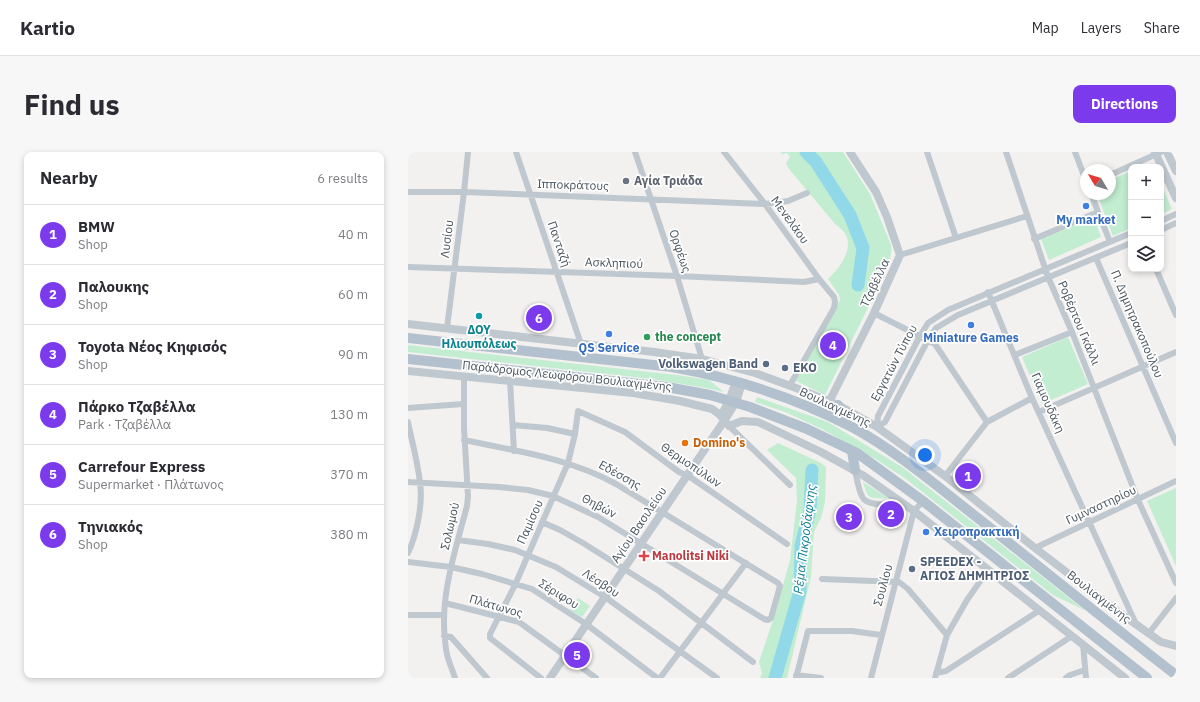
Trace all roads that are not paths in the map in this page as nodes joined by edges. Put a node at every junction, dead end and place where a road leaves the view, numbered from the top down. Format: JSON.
{"nodes":[{"id":1,"x":468,"y":152,"type":"edge"},
{"id":2,"x":516,"y":152,"type":"edge"},
{"id":3,"x":635,"y":152,"type":"edge"},
{"id":4,"x":724,"y":152,"type":"edge"},
{"id":5,"x":850,"y":152,"type":"edge"},
{"id":6,"x":927,"y":152,"type":"edge"},
{"id":7,"x":1006,"y":152,"type":"edge"},
{"id":8,"x":1075,"y":152,"type":"edge"},
{"id":9,"x":1167,"y":152,"type":"edge"},
{"id":10,"x":1157,"y":153,"type":"edge"},
{"id":11,"x":1080,"y":165,"type":"edge"},
{"id":12,"x":1176,"y":171,"type":"edge"},
{"id":13,"x":1116,"y":172,"type":"edge"},
{"id":14,"x":408,"y":192,"type":"edge"},
{"id":15,"x":464,"y":192,"type":"junction"},
{"id":16,"x":807,"y":193,"type":"dead end"},
{"id":17,"x":530,"y":194,"type":"junction"},
{"id":18,"x":1176,"y":198,"type":"edge"},
{"id":19,"x":651,"y":200,"type":"junction"},
{"id":20,"x":1093,"y":200,"type":"edge"},
{"id":21,"x":766,"y":204,"type":"junction"},
{"id":22,"x":1098,"y":212,"type":"junction"},
{"id":23,"x":1176,"y":214,"type":"edge"},
{"id":24,"x":1027,"y":216,"type":"junction"},
{"id":25,"x":1164,"y":220,"type":"edge"},
{"id":26,"x":1176,"y":223,"type":"edge"},
{"id":27,"x":1164,"y":229,"type":"edge"},
{"id":28,"x":1128,"y":234,"type":"edge"},
{"id":29,"x":956,"y":238,"type":"junction"},
{"id":30,"x":1034,"y":239,"type":"junction"},
{"id":31,"x":1110,"y":242,"type":"junction"},
{"id":32,"x":1128,"y":244,"type":"edge"},
{"id":33,"x":900,"y":256,"type":"junction"},
{"id":34,"x":1096,"y":258,"type":"junction"},
{"id":35,"x":408,"y":267,"type":"edge"},
{"id":36,"x":455,"y":268,"type":"junction"},
{"id":37,"x":1045,"y":269,"type":"junction"},
{"id":38,"x":558,"y":272,"type":"junction"},
{"id":39,"x":1157,"y":272,"type":"edge"},
{"id":40,"x":678,"y":276,"type":"junction"},
{"id":41,"x":1048,"y":277,"type":"junction"},
{"id":42,"x":819,"y":279,"type":"junction"},
{"id":43,"x":988,"y":292,"type":"junction"},
{"id":44,"x":992,"y":300,"type":"junction"},
{"id":45,"x":874,"y":313,"type":"junction"},
{"id":46,"x":1176,"y":315,"type":"edge"},
{"id":47,"x":408,"y":324,"type":"edge"},
{"id":48,"x":447,"y":328,"type":"junction"},
{"id":49,"x":1072,"y":332,"type":"junction"},
{"id":50,"x":920,"y":336,"type":"junction"},
{"id":51,"x":408,"y":338,"type":"edge"},
{"id":52,"x":928,"y":340,"type":"junction"},
{"id":53,"x":582,"y":344,"type":"junction"},
{"id":54,"x":1176,"y":352,"type":"edge"},
{"id":55,"x":1015,"y":355,"type":"junction"},
{"id":56,"x":408,"y":359,"type":"edge"},
{"id":57,"x":702,"y":359,"type":"junction"},
{"id":58,"x":1144,"y":367,"type":"junction"},
{"id":59,"x":408,"y":371,"type":"edge"},
{"id":60,"x":464,"y":377,"type":"junction"},
{"id":61,"x":510,"y":381,"type":"junction"},
{"id":62,"x":739,"y":382,"type":"junction"},
{"id":63,"x":790,"y":385,"type":"junction"},
{"id":64,"x":1094,"y":388,"type":"junction"},
{"id":65,"x":1032,"y":398,"type":"junction"},
{"id":66,"x":732,"y":402,"type":"junction"},
{"id":67,"x":463,"y":404,"type":"junction"},
{"id":68,"x":834,"y":404,"type":"junction"},
{"id":69,"x":408,"y":408,"type":"edge"},
{"id":70,"x":578,"y":411,"type":"joint"},
{"id":71,"x":1039,"y":412,"type":"junction"},
{"id":72,"x":837,"y":420,"type":"junction"},
{"id":73,"x":724,"y":421,"type":"junction"},
{"id":74,"x":408,"y":422,"type":"edge"},
{"id":75,"x":987,"y":422,"type":"junction"},
{"id":76,"x":513,"y":424,"type":"junction"},
{"id":77,"x":877,"y":427,"type":"junction"},
{"id":78,"x":575,"y":434,"type":"junction"},
{"id":79,"x":464,"y":440,"type":"junction"},
{"id":80,"x":1176,"y":443,"type":"edge"},
{"id":81,"x":514,"y":451,"type":"junction"},
{"id":82,"x":852,"y":451,"type":"junction"},
{"id":83,"x":568,"y":463,"type":"junction"},
{"id":84,"x":855,"y":470,"type":"junction"},
{"id":85,"x":687,"y":476,"type":"junction"},
{"id":86,"x":945,"y":476,"type":"junction"},
{"id":87,"x":1176,"y":481,"type":"edge"},
{"id":88,"x":408,"y":482,"type":"edge"},
{"id":89,"x":420,"y":483,"type":"junction"},
{"id":90,"x":468,"y":485,"type":"junction"},
{"id":91,"x":790,"y":485,"type":"dead end"},
{"id":92,"x":553,"y":496,"type":"junction"},
{"id":93,"x":1138,"y":500,"type":"junction"},
{"id":94,"x":923,"y":501,"type":"junction"},
{"id":95,"x":905,"y":505,"type":"junction"},
{"id":96,"x":914,"y":511,"type":"junction"},
{"id":97,"x":662,"y":512,"type":"junction"},
{"id":98,"x":542,"y":522,"type":"junction"},
{"id":99,"x":1089,"y":522,"type":"junction"},
{"id":100,"x":458,"y":540,"type":"junction"},
{"id":101,"x":641,"y":543,"type":"junction"},
{"id":102,"x":787,"y":544,"type":"dead end"},
{"id":103,"x":1035,"y":548,"type":"junction"},
{"id":104,"x":408,"y":553,"type":"edge"},
{"id":105,"x":527,"y":555,"type":"junction"},
{"id":106,"x":408,"y":562,"type":"edge"},
{"id":107,"x":746,"y":563,"type":"junction"},
{"id":108,"x":451,"y":567,"type":"junction"},
{"id":109,"x":624,"y":569,"type":"junction"},
{"id":110,"x":988,"y":570,"type":"junction"},
{"id":111,"x":822,"y":579,"type":"dead end"},
{"id":112,"x":895,"y":582,"type":"junction"},
{"id":113,"x":1176,"y":583,"type":"edge"},
{"id":114,"x":515,"y":585,"type":"junction"},
{"id":115,"x":724,"y":594,"type":"junction"},
{"id":116,"x":605,"y":597,"type":"junction"},
{"id":117,"x":1176,"y":598,"type":"edge"},
{"id":118,"x":444,"y":603,"type":"junction"},
{"id":119,"x":1040,"y":610,"type":"junction"},
{"id":120,"x":408,"y":615,"type":"edge"},
{"id":121,"x":443,"y":615,"type":"junction"},
{"id":122,"x":499,"y":617,"type":"junction"},
{"id":123,"x":768,"y":620,"type":"joint"},
{"id":124,"x":701,"y":623,"type":"junction"},
{"id":125,"x":586,"y":624,"type":"junction"},
{"id":126,"x":1136,"y":624,"type":"junction"},
{"id":127,"x":1149,"y":633,"type":"junction"},
{"id":128,"x":881,"y":635,"type":"junction"},
{"id":129,"x":947,"y":635,"type":"junction"},
{"id":130,"x":444,"y":636,"type":"junction"},
{"id":131,"x":1072,"y":636,"type":"junction"},
{"id":132,"x":1082,"y":644,"type":"junction"},
{"id":133,"x":1176,"y":646,"type":"edge"},
{"id":134,"x":680,"y":652,"type":"junction"},
{"id":135,"x":565,"y":655,"type":"junction"},
{"id":136,"x":753,"y":662,"type":"dead end"},
{"id":137,"x":1085,"y":670,"type":"junction"},
{"id":138,"x":1174,"y":671,"type":"edge"},
{"id":139,"x":935,"y":675,"type":"edge"},
{"id":140,"x":796,"y":676,"type":"edge"},
{"id":141,"x":455,"y":678,"type":"edge"},
{"id":142,"x":487,"y":678,"type":"edge"},
{"id":143,"x":541,"y":678,"type":"edge"},
{"id":144,"x":550,"y":678,"type":"edge"},
{"id":145,"x":596,"y":678,"type":"edge"},
{"id":146,"x":659,"y":678,"type":"edge"},
{"id":147,"x":717,"y":678,"type":"edge"},
{"id":148,"x":821,"y":678,"type":"edge"},
{"id":149,"x":871,"y":678,"type":"edge"},
{"id":150,"x":1008,"y":678,"type":"edge"},
{"id":151,"x":1066,"y":678,"type":"edge"},
{"id":152,"x":1086,"y":678,"type":"edge"},
{"id":153,"x":1125,"y":678,"type":"edge"},
{"id":154,"x":1147,"y":678,"type":"edge"}],
"edges":[{"from":1,"to":15,"type":"street","name":"Λυσίου"},
{"from":2,"to":17,"type":"street","name":"Πανταζή"},
{"from":3,"to":19,"type":"street","name":"Ορφέως"},
{"from":4,"to":21,"type":"street","name":"Μενελάου"},
{"from":5,"to":33,"type":"street","name":"Τζαβέλλα"},
{"from":6,"to":29,"type":"street"},
{"from":7,"to":24,"type":"street","name":"Ροβέρτου Γκάλλι"},
{"from":8,"to":11,"type":"street"},
{"from":9,"to":12,"type":"street"},
{"from":10,"to":13,"type":"street"},
{"from":10,"to":18,"type":"street"},
{"from":14,"to":15,"type":"street","name":"Ιπποκράτους"},
{"from":15,"to":17,"type":"street","name":"Ιπποκράτους"},
{"from":15,"to":36,"type":"street","name":"Λυσίου"},
{"from":16,"to":21,"type":"street","name":"Ιπποκράτους"},
{"from":17,"to":19,"type":"street","name":"Ιπποκράτους"},
{"from":17,"to":38,"type":"street","name":"Πανταζή"},
{"from":19,"to":21,"type":"street","name":"Ιπποκράτους"},
{"from":19,"to":40,"type":"street","name":"Ορφέως"},
{"from":20,"to":22,"type":"street"},
{"from":21,"to":42,"type":"street","name":"Μενελάου"},
{"from":22,"to":30,"type":"street"},
{"from":22,"to":31,"type":"street"},
{"from":23,"to":25,"type":"street"},
{"from":24,"to":29,"type":"street"},
{"from":24,"to":30,"type":"street","name":"Ροβέρτου Γκάλλι"},
{"from":26,"to":27,"type":"street"},
{"from":28,"to":31,"type":"street","name":"Εργατών Τύπου"},
{"from":29,"to":33,"type":"street"},
{"from":30,"to":37,"type":"street","name":"Ροβέρτου Γκάλλι"},
{"from":31,"to":37,"type":"street","name":"Εργατών Τύπου"},
{"from":32,"to":34,"type":"street","name":"Εργατών Τύπου"},
{"from":33,"to":45,"type":"street","name":"Τζαβέλλα"},
{"from":34,"to":41,"type":"street","name":"Εργατών Τύπου"},
{"from":34,"to":58,"type":"street","name":"Π. Δημητρακοπούλου"},
{"from":35,"to":36,"type":"street","name":"Ασκληπιού"},
{"from":36,"to":38,"type":"street","name":"Ασκληπιού"},
{"from":36,"to":48,"type":"street","name":"Λυσίου"},
{"from":37,"to":41,"type":"street","name":"Ροβέρτου Γκάλλι"},
{"from":37,"to":43,"type":"street","name":"Εργατών Τύπου"},
{"from":38,"to":40,"type":"street","name":"Ασκληπιού"},
{"from":38,"to":53,"type":"street","name":"Πανταζή"},
{"from":39,"to":46,"type":"street"},
{"from":40,"to":42,"type":"street","name":"Ασκληπιού"},
{"from":40,"to":57,"type":"street","name":"Ορφέως"},
{"from":41,"to":44,"type":"street","name":"Εργατών Τύπου"},
{"from":41,"to":49,"type":"street","name":"Ροβέρτου Γκάλλι"},
{"from":42,"to":63,"type":"street","name":"Μενελάου"},
{"from":43,"to":44,"type":"street","name":"Γιαμουδάκη"},
{"from":43,"to":50,"type":"street","name":"Εργατών Τύπου"},
{"from":44,"to":52,"type":"street","name":"Εργατών Τύπου"},
{"from":44,"to":55,"type":"street","name":"Γιαμουδάκη"},
{"from":45,"to":50,"type":"street"},
{"from":45,"to":68,"type":"street","name":"Τζαβέλλα"},
{"from":47,"to":48,"type":"street"},
{"from":48,"to":53,"type":"street"},
{"from":49,"to":55,"type":"street"},
{"from":49,"to":64,"type":"street","name":"Ροβέρτου Γκάλλι"},
{"from":50,"to":52,"type":"street"},
{"from":50,"to":77,"type":"street","name":"Εργατών Τύπου"},
{"from":51,"to":62,"type":"main road","name":"Βουλιαγμένης"},
{"from":52,"to":75,"type":"street"},
{"from":52,"to":77,"type":"street","name":"Εργατών Τύπου"},
{"from":53,"to":57,"type":"street"},
{"from":54,"to":58,"type":"street"},
{"from":55,"to":65,"type":"street","name":"Γιαμουδάκη"},
{"from":56,"to":66,"type":"main road"},
{"from":57,"to":63,"type":"street"},
{"from":58,"to":64,"type":"street"},
{"from":58,"to":80,"type":"street","name":"Π. Δημητρακοπούλου"},
{"from":59,"to":60,"type":"street","name":"Παράδρομος Λεωφόρου Βουλιαγμένης"},
{"from":60,"to":61,"type":"street","name":"Παράδρομος Λεωφόρου Βουλιαγμένης"},
{"from":60,"to":67,"type":"street","name":"Σολωμού"},
{"from":61,"to":73,"type":"street","name":"Παράδρομος Λεωφόρου Βουλιαγμένης"},
{"from":61,"to":76,"type":"street"},
{"from":62,"to":66,"type":"street","name":"Αγίου Βασιλείου"},
{"from":62,"to":72,"type":"main road","name":"Βουλιαγμένης"},
{"from":63,"to":68,"type":"street"},
{"from":64,"to":71,"type":"street"},
{"from":64,"to":93,"type":"street","name":"Ροβέρτου Γκάλλι"},
{"from":65,"to":71,"type":"street","name":"Γιαμουδάκη"},
{"from":65,"to":75,"type":"street"},
{"from":66,"to":73,"type":"street","name":"Αγίου Βασιλείου"},
{"from":66,"to":82,"type":"main road"},
{"from":67,"to":69,"type":"street"},
{"from":67,"to":79,"type":"street","name":"Σολωμού"},
{"from":68,"to":72,"type":"main road"},
{"from":68,"to":77,"type":"street"},
{"from":70,"to":78,"type":"street","name":"Παμίσου"},
{"from":70,"to":85,"type":"street","name":"Θερμοπύλων"},
{"from":71,"to":99,"type":"street","name":"Γιαμουδάκη"},
{"from":72,"to":138,"type":"main road","name":"Βουλιαγμένης"},
{"from":73,"to":84,"type":"street"},
{"from":73,"to":85,"type":"street","name":"Αγίου Βασιλείου"},
{"from":73,"to":91,"type":"street"},
{"from":74,"to":89,"type":"street"},
{"from":75,"to":86,"type":"street"},
{"from":76,"to":78,"type":"street"},
{"from":76,"to":81,"type":"street"},
{"from":77,"to":86,"type":"street"},
{"from":78,"to":83,"type":"street","name":"Παμίσου"},
{"from":79,"to":81,"type":"street","name":"Εδέσσης"},
{"from":79,"to":90,"type":"street","name":"Σολωμού"},
{"from":81,"to":83,"type":"street","name":"Εδέσσης"},
{"from":82,"to":84,"type":"main road"},
{"from":82,"to":94,"type":"main road"},
{"from":83,"to":92,"type":"street","name":"Παμίσου"},
{"from":83,"to":97,"type":"street","name":"Εδέσσης"},
{"from":84,"to":95,"type":"street"},
{"from":84,"to":95,"type":"street"},
{"from":85,"to":97,"type":"street","name":"Αγίου Βασιλείου"},
{"from":85,"to":102,"type":"street","name":"Θερμοπύλων"},
{"from":86,"to":103,"type":"street"},
{"from":87,"to":93,"type":"street","name":"Γυμναστηρίου"},
{"from":88,"to":89,"type":"street","name":"Θηβών"},
{"from":89,"to":90,"type":"street","name":"Θηβών"},
{"from":89,"to":104,"type":"street"},
{"from":90,"to":92,"type":"street","name":"Θηβών"},
{"from":90,"to":100,"type":"street","name":"Σολωμού"},
{"from":92,"to":98,"type":"street","name":"Παμίσου"},
{"from":92,"to":101,"type":"street","name":"Θηβών"},
{"from":93,"to":99,"type":"street","name":"Γυμναστηρίου"},
{"from":93,"to":113,"type":"street","name":"Ροβέρτου Γκάλλι"},
{"from":94,"to":96,"type":"street","name":"Σουλίου"},
{"from":94,"to":154,"type":"main road"},
{"from":95,"to":96,"type":"street"},
{"from":96,"to":110,"type":"street"},
{"from":96,"to":112,"type":"street","name":"Σουλίου"},
{"from":97,"to":101,"type":"street","name":"Αγίου Βασιλείου"},
{"from":97,"to":107,"type":"street","name":"Εδέσσης"},
{"from":98,"to":105,"type":"street","name":"Παμίσου"},
{"from":98,"to":109,"type":"street"},
{"from":99,"to":103,"type":"street","name":"Γυμναστηρίου"},
{"from":99,"to":126,"type":"street","name":"Γιαμουδάκη"},
{"from":100,"to":105,"type":"street","name":"Λέσβου"},
{"from":100,"to":108,"type":"street","name":"Σολωμού"},
{"from":101,"to":109,"type":"street","name":"Αγίου Βασιλείου"},
{"from":101,"to":115,"type":"street","name":"Θηβών"},
{"from":103,"to":126,"type":"street"},
{"from":105,"to":114,"type":"street","name":"Παμίσου"},
{"from":105,"to":116,"type":"street","name":"Λέσβου"},
{"from":106,"to":108,"type":"street","name":"Σέριφου"},
{"from":107,"to":115,"type":"street"},
{"from":107,"to":123,"type":"street","name":"Εδέσσης"},
{"from":108,"to":114,"type":"street","name":"Σέριφου"},
{"from":108,"to":118,"type":"street","name":"Σολωμού"},
{"from":109,"to":116,"type":"street","name":"Αγίου Βασιλείου"},
{"from":109,"to":124,"type":"street"},
{"from":110,"to":119,"type":"street"},
{"from":110,"to":129,"type":"street"},
{"from":111,"to":112,"type":"street"},
{"from":112,"to":128,"type":"street","name":"Σουλίου"},
{"from":112,"to":129,"type":"street"},
{"from":114,"to":122,"type":"street","name":"Παμίσου"},
{"from":114,"to":125,"type":"street","name":"Σέριφου"},
{"from":115,"to":123,"type":"street","name":"Θηβών"},
{"from":115,"to":124,"type":"street"},
{"from":116,"to":125,"type":"street","name":"Αγίου Βασιλείου"},
{"from":116,"to":134,"type":"street","name":"Λέσβου"},
{"from":117,"to":127,"type":"street"},
{"from":118,"to":121,"type":"street","name":"Σολωμού"},
{"from":118,"to":122,"type":"street","name":"Πλάτωνος"},
{"from":119,"to":131,"type":"street"},
{"from":119,"to":139,"type":"street"},
{"from":120,"to":121,"type":"street"},
{"from":121,"to":130,"type":"street","name":"Σολωμού"},
{"from":122,"to":135,"type":"street","name":"Πλάτωνος"},
{"from":122,"to":143,"type":"street","name":"Παμίσου"},
{"from":124,"to":134,"type":"street"},
{"from":124,"to":136,"type":"street"},
{"from":125,"to":135,"type":"street","name":"Αγίου Βασιλείου"},
{"from":125,"to":146,"type":"street","name":"Σέριφου"},
{"from":126,"to":127,"type":"street"},
{"from":127,"to":133,"type":"street"},
{"from":128,"to":140,"type":"street"},
{"from":128,"to":149,"type":"street","name":"Σουλίου"},
{"from":129,"to":139,"type":"street"},
{"from":130,"to":141,"type":"street","name":"Σολωμού"},
{"from":130,"to":142,"type":"street"},
{"from":131,"to":132,"type":"street"},
{"from":131,"to":150,"type":"street"},
{"from":132,"to":137,"type":"street"},
{"from":132,"to":153,"type":"street"},
{"from":134,"to":146,"type":"street"},
{"from":134,"to":147,"type":"street","name":"Λέσβου"},
{"from":135,"to":144,"type":"street","name":"Αγίου Βασιλείου"},
{"from":135,"to":145,"type":"street","name":"Πλάτωνος"},
{"from":137,"to":151,"type":"street"},
{"from":137,"to":152,"type":"street"},
{"from":140,"to":148,"type":"street"}]}
